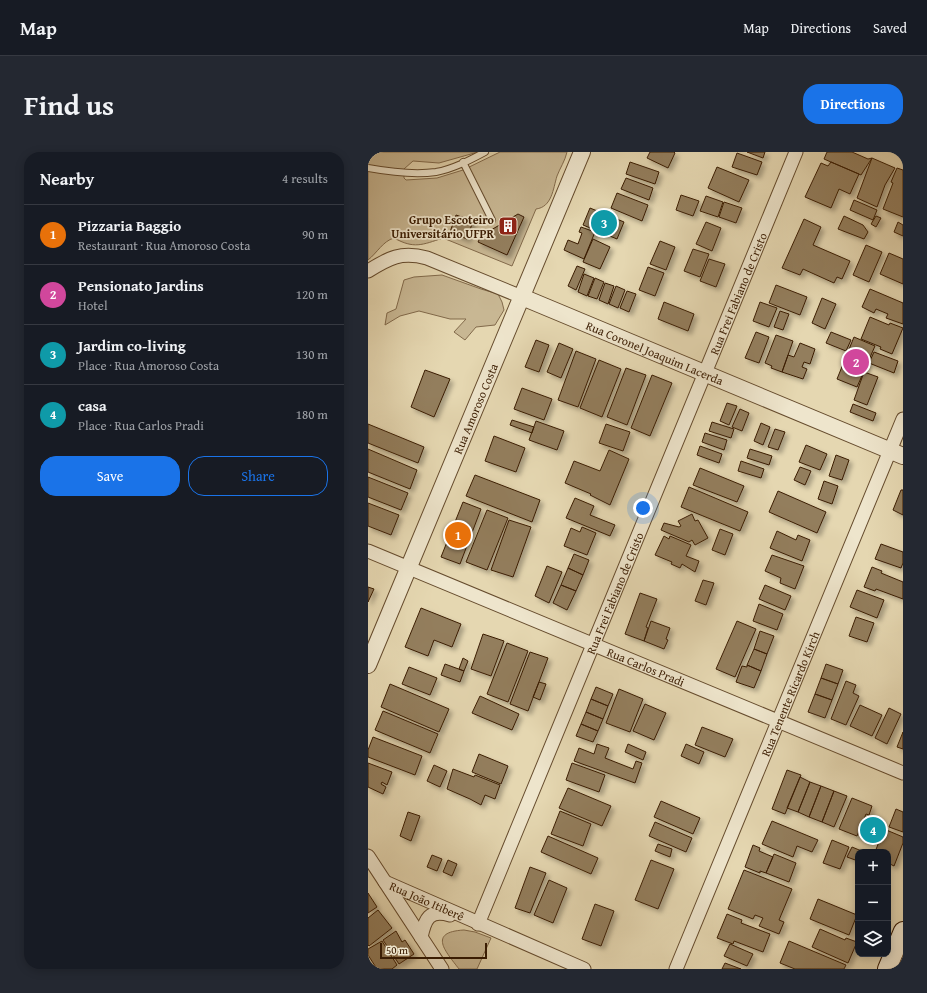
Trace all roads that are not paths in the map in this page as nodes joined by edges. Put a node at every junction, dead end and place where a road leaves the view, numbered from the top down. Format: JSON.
{"nodes":[{"id":1,"x":485,"y":152,"type":"edge"},
{"id":2,"x":582,"y":152,"type":"edge"},
{"id":3,"x":796,"y":152,"type":"edge"},
{"id":4,"x":463,"y":162,"type":"junction"},
{"id":5,"x":368,"y":168,"type":"edge"},
{"id":6,"x":492,"y":220,"type":"dead end"},
{"id":7,"x":368,"y":271,"type":"edge"},
{"id":8,"x":522,"y":297,"type":"junction"},
{"id":9,"x":705,"y":373,"type":"junction"},
{"id":10,"x":903,"y":419,"type":"edge"},
{"id":11,"x":897,"y":453,"type":"edge"},
{"id":12,"x":368,"y":550,"type":"edge"},
{"id":13,"x":409,"y":567,"type":"junction"},
{"id":14,"x":594,"y":644,"type":"junction"},
{"id":15,"x":368,"y":665,"type":"edge"},
{"id":16,"x":778,"y":721,"type":"junction"},
{"id":17,"x":903,"y":772,"type":"edge"},
{"id":18,"x":368,"y":856,"type":"edge"},
{"id":19,"x":385,"y":882,"type":"junction"},
{"id":20,"x":474,"y":922,"type":"junction"},
{"id":21,"x":903,"y":930,"type":"edge"},
{"id":22,"x":421,"y":937,"type":"junction"},
{"id":23,"x":442,"y":969,"type":"edge"},
{"id":24,"x":584,"y":969,"type":"edge"},
{"id":25,"x":676,"y":969,"type":"edge"},
{"id":26,"x":887,"y":969,"type":"edge"}],
"edges":[{"from":1,"to":4,"type":"lane"},
{"from":2,"to":8,"type":"street","name":"Rua Amoroso Costa"},
{"from":3,"to":9,"type":"street","name":"Rua Frei Fabiano de Cristo"},
{"from":4,"to":5,"type":"lane"},
{"from":4,"to":6,"type":"lane"},
{"from":7,"to":8,"type":"street","name":"Rua Coronel Joaquim Lacerda"},
{"from":8,"to":9,"type":"street","name":"Rua Coronel Joaquim Lacerda"},
{"from":8,"to":13,"type":"street","name":"Rua Amoroso Costa"},
{"from":9,"to":11,"type":"street","name":"Rua Coronel Joaquim Lacerda"},
{"from":9,"to":14,"type":"street","name":"Rua Frei Fabiano de Cristo"},
{"from":10,"to":11,"type":"street","name":"Rua Tenente Ricardo Kirch"},
{"from":11,"to":16,"type":"street","name":"Rua Tenente Ricardo Kirch"},
{"from":12,"to":13,"type":"street","name":"Rua Carlos Pradi"},
{"from":13,"to":14,"type":"street","name":"Rua Carlos Pradi"},
{"from":13,"to":15,"type":"street","name":"Rua Amoroso Costa"},
{"from":14,"to":16,"type":"street","name":"Rua Carlos Pradi"},
{"from":14,"to":20,"type":"street","name":"Rua Frei Fabiano de Cristo"},
{"from":16,"to":17,"type":"street","name":"Rua Carlos Pradi"},
{"from":16,"to":25,"type":"street","name":"Rua Tenente Ricardo Kirch"},
{"from":18,"to":19,"type":"street"},
{"from":19,"to":20,"type":"street","name":"Rua João Itiberê"},
{"from":19,"to":22,"type":"street"},
{"from":20,"to":22,"type":"street","name":"Rua João Itiberê"},
{"from":20,"to":24,"type":"street","name":"Rua João Itiberê"},
{"from":21,"to":26,"type":"main road"},
{"from":22,"to":23,"type":"street"}]}
